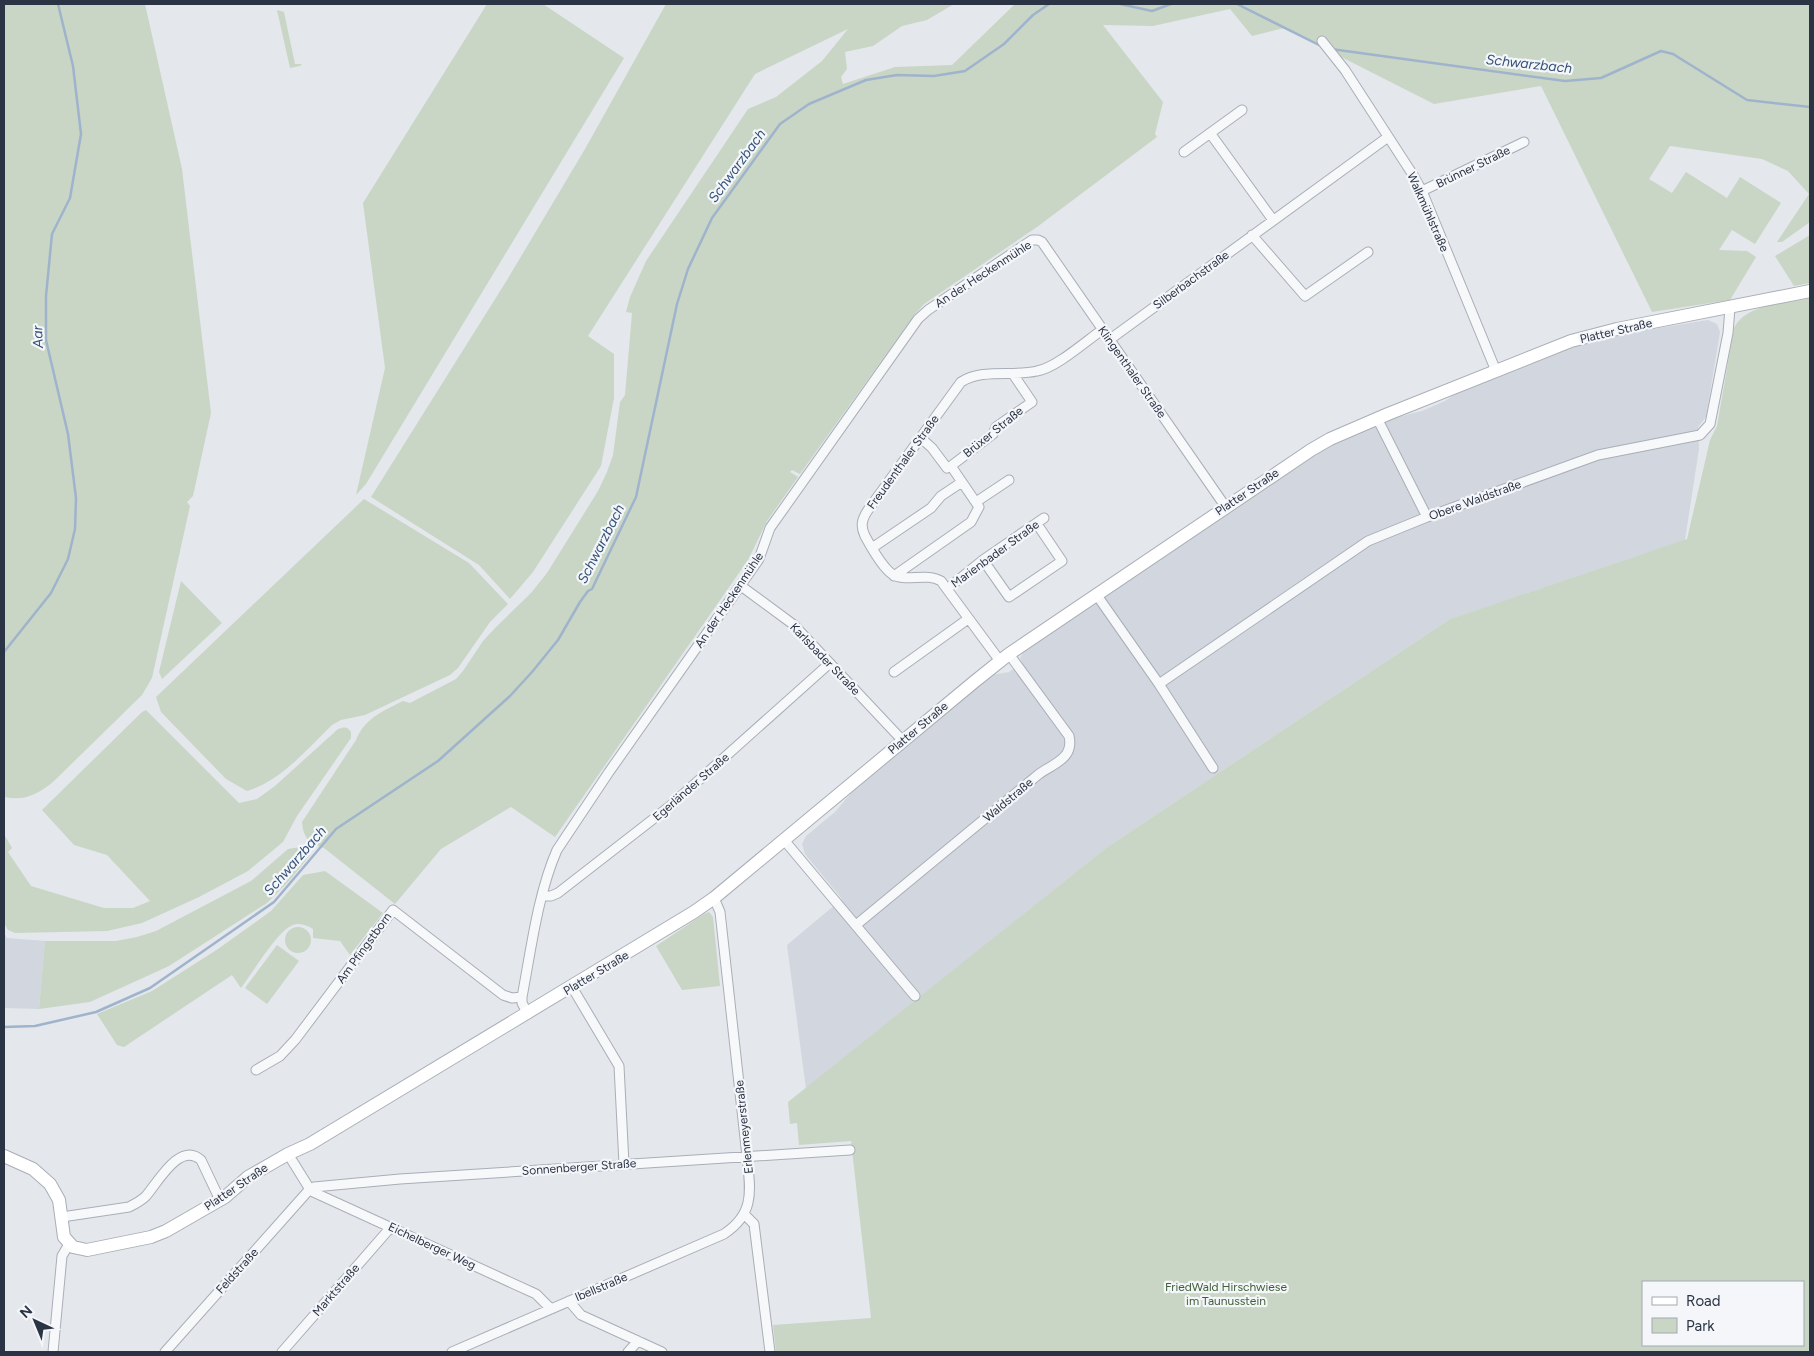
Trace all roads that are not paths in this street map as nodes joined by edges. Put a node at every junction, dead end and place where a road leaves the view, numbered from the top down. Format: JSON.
{"nodes":[{"id":1,"x":1322,"y":41,"type":"dead end"},
{"id":2,"x":1242,"y":110,"type":"dead end"},
{"id":3,"x":1210,"y":133,"type":"junction"},
{"id":4,"x":1388,"y":136,"type":"junction"},
{"id":5,"x":1524,"y":142,"type":"dead end"},
{"id":6,"x":1184,"y":152,"type":"dead end"},
{"id":7,"x":1422,"y":191,"type":"junction"},
{"id":8,"x":1273,"y":220,"type":"junction"},
{"id":9,"x":1252,"y":234,"type":"junction"},
{"id":10,"x":1038,"y":240,"type":"joint"},
{"id":11,"x":1368,"y":252,"type":"dead end"},
{"id":12,"x":1810,"y":291,"type":"edge"},
{"id":13,"x":1730,"y":308,"type":"junction"},
{"id":14,"x":1102,"y":330,"type":"junction"},
{"id":15,"x":1110,"y":340,"type":"junction"},
{"id":16,"x":1496,"y":371,"type":"junction"},
{"id":17,"x":1013,"y":374,"type":"junction"},
{"id":18,"x":1377,"y":418,"type":"junction"},
{"id":19,"x":921,"y":438,"type":"junction"},
{"id":20,"x":951,"y":466,"type":"junction"},
{"id":21,"x":1009,"y":480,"type":"dead end"},
{"id":22,"x":962,"y":482,"type":"junction"},
{"id":23,"x":976,"y":502,"type":"junction"},
{"id":24,"x":1225,"y":506,"type":"junction"},
{"id":25,"x":1427,"y":517,"type":"junction"},
{"id":26,"x":872,"y":548,"type":"junction"},
{"id":27,"x":983,"y":560,"type":"junction"},
{"id":28,"x":894,"y":576,"type":"junction"},
{"id":29,"x":741,"y":586,"type":"junction"},
{"id":30,"x":947,"y":589,"type":"junction"},
{"id":31,"x":1096,"y":594,"type":"junction"},
{"id":32,"x":968,"y":618,"type":"junction"},
{"id":33,"x":1005,"y":658,"type":"junction"},
{"id":34,"x":830,"y":663,"type":"junction"},
{"id":35,"x":894,"y":672,"type":"dead end"},
{"id":36,"x":1159,"y":684,"type":"junction"},
{"id":37,"x":903,"y":741,"type":"junction"},
{"id":38,"x":1213,"y":768,"type":"dead end"},
{"id":39,"x":784,"y":840,"type":"junction"},
{"id":40,"x":543,"y":896,"type":"junction"},
{"id":41,"x":714,"y":898,"type":"junction"},
{"id":42,"x":856,"y":925,"type":"junction"},
{"id":43,"x":572,"y":987,"type":"junction"},
{"id":44,"x":915,"y":996,"type":"dead end"},
{"id":45,"x":522,"y":997,"type":"junction"},
{"id":46,"x":528,"y":1014,"type":"junction"},
{"id":47,"x":256,"y":1070,"type":"dead end"},
{"id":48,"x":850,"y":1150,"type":"dead end"},
{"id":49,"x":288,"y":1154,"type":"junction"},
{"id":50,"x":4,"y":1156,"type":"edge"},
{"id":51,"x":748,"y":1156,"type":"junction"},
{"id":52,"x":624,"y":1164,"type":"junction"},
{"id":53,"x":309,"y":1190,"type":"junction"},
{"id":54,"x":220,"y":1200,"type":"junction"},
{"id":55,"x":744,"y":1214,"type":"junction"},
{"id":56,"x":62,"y":1217,"type":"junction"},
{"id":57,"x":391,"y":1227,"type":"junction"},
{"id":58,"x":70,"y":1244,"type":"junction"},
{"id":59,"x":569,"y":1301,"type":"junction"},
{"id":60,"x":551,"y":1309,"type":"junction"},
{"id":61,"x":638,"y":1341,"type":"junction"},
{"id":62,"x":53,"y":1348,"type":"edge"},
{"id":63,"x":45,"y":1352,"type":"edge"},
{"id":64,"x":165,"y":1352,"type":"edge"},
{"id":65,"x":282,"y":1352,"type":"edge"},
{"id":66,"x":452,"y":1352,"type":"edge"},
{"id":67,"x":628,"y":1352,"type":"edge"},
{"id":68,"x":662,"y":1352,"type":"edge"},
{"id":69,"x":770,"y":1352,"type":"edge"}],
"edges":[{"from":1,"to":4,"type":"street","name":"Walkmühlstraße"},
{"from":2,"to":3,"type":"street"},
{"from":3,"to":6,"type":"street"},
{"from":3,"to":8,"type":"street"},
{"from":4,"to":7,"type":"street","name":"Walkmühlstraße"},
{"from":4,"to":8,"type":"street","name":"Silberbachstraße"},
{"from":5,"to":7,"type":"street","name":"Brünner Straße"},
{"from":7,"to":16,"type":"street","name":"Walkmühlstraße"},
{"from":8,"to":9,"type":"street","name":"Silberbachstraße"},
{"from":9,"to":11,"type":"street"},
{"from":9,"to":15,"type":"street","name":"Silberbachstraße"},
{"from":10,"to":14,"type":"street","name":"Klingenthaler Straße"},
{"from":10,"to":29,"type":"street","name":"An der Heckenmühle"},
{"from":12,"to":13,"type":"main road","name":"Platter Straße"},
{"from":13,"to":16,"type":"main road","name":"Platter Straße"},
{"from":13,"to":25,"type":"street","name":"Obere Waldstraße"},
{"from":14,"to":15,"type":"street","name":"Klingenthaler Straße"},
{"from":14,"to":17,"type":"street","name":"Freudenthaler Straße"},
{"from":15,"to":24,"type":"street","name":"Klingenthaler Straße"},
{"from":16,"to":18,"type":"main road","name":"Platter Straße"},
{"from":17,"to":19,"type":"street","name":"Freudenthaler Straße"},
{"from":17,"to":20,"type":"street","name":"Brüxer Straße"},
{"from":18,"to":24,"type":"main road","name":"Platter Straße"},
{"from":18,"to":25,"type":"street"},
{"from":19,"to":20,"type":"street"},
{"from":19,"to":26,"type":"street","name":"Freudenthaler Straße"},
{"from":20,"to":22,"type":"street"},
{"from":21,"to":23,"type":"street"},
{"from":22,"to":23,"type":"street"},
{"from":22,"to":26,"type":"street"},
{"from":23,"to":28,"type":"street"},
{"from":24,"to":31,"type":"main road","name":"Platter Straße"},
{"from":25,"to":36,"type":"street","name":"Obere Waldstraße"},
{"from":26,"to":28,"type":"street","name":"Freudenthaler Straße"},
{"from":27,"to":27,"type":"street","name":"Marienbader Straße"},
{"from":27,"to":30,"type":"street","name":"Marienbader Straße"},
{"from":28,"to":30,"type":"street"},
{"from":29,"to":34,"type":"street","name":"Karlsbader Straße"},
{"from":29,"to":40,"type":"street","name":"An der Heckenmühle"},
{"from":30,"to":32,"type":"street"},
{"from":31,"to":33,"type":"main road","name":"Platter Straße"},
{"from":31,"to":36,"type":"street"},
{"from":32,"to":33,"type":"street"},
{"from":32,"to":35,"type":"street"},
{"from":33,"to":37,"type":"main road","name":"Platter Straße"},
{"from":33,"to":42,"type":"street","name":"Waldstraße"},
{"from":34,"to":37,"type":"street","name":"Karlsbader Straße"},
{"from":34,"to":40,"type":"street","name":"Egerländer Straße"},
{"from":36,"to":38,"type":"street"},
{"from":37,"to":39,"type":"main road","name":"Platter Straße"},
{"from":39,"to":41,"type":"main road","name":"Platter Straße"},
{"from":39,"to":42,"type":"street"},
{"from":40,"to":45,"type":"street","name":"An der Heckenmühle"},
{"from":41,"to":43,"type":"main road","name":"Platter Straße"},
{"from":41,"to":51,"type":"street","name":"Erlenmeyerstraße"},
{"from":42,"to":44,"type":"street"},
{"from":43,"to":46,"type":"main road","name":"Platter Straße"},
{"from":43,"to":52,"type":"street"},
{"from":45,"to":46,"type":"street"},
{"from":45,"to":47,"type":"street","name":"Am Pfingstborn"},
{"from":46,"to":49,"type":"main road","name":"Platter Straße"},
{"from":48,"to":51,"type":"street","name":"Sonnenberger Straße"},
{"from":49,"to":53,"type":"street"},
{"from":49,"to":54,"type":"main road","name":"Platter Straße"},
{"from":50,"to":56,"type":"main road"},
{"from":51,"to":52,"type":"street","name":"Sonnenberger Straße"},
{"from":51,"to":55,"type":"street","name":"Erlenmeyerstraße"},
{"from":52,"to":53,"type":"street","name":"Sonnenberger Straße"},
{"from":53,"to":57,"type":"street","name":"Eichelberger Weg"},
{"from":53,"to":64,"type":"street","name":"Feldstraße"},
{"from":54,"to":56,"type":"street"},
{"from":54,"to":58,"type":"main road","name":"Platter Straße"},
{"from":55,"to":59,"type":"street","name":"Ibellstraße"},
{"from":55,"to":69,"type":"street"},
{"from":56,"to":58,"type":"main road"},
{"from":57,"to":60,"type":"street","name":"Eichelberger Weg"},
{"from":57,"to":65,"type":"street","name":"Marktstraße"},
{"from":58,"to":62,"type":"street"},
{"from":59,"to":60,"type":"street","name":"Ibellstraße"},
{"from":59,"to":61,"type":"street"},
{"from":60,"to":66,"type":"street","name":"Ibellstraße"},
{"from":61,"to":67,"type":"street"},
{"from":61,"to":68,"type":"street"},
{"from":62,"to":63,"type":"street"}]}
